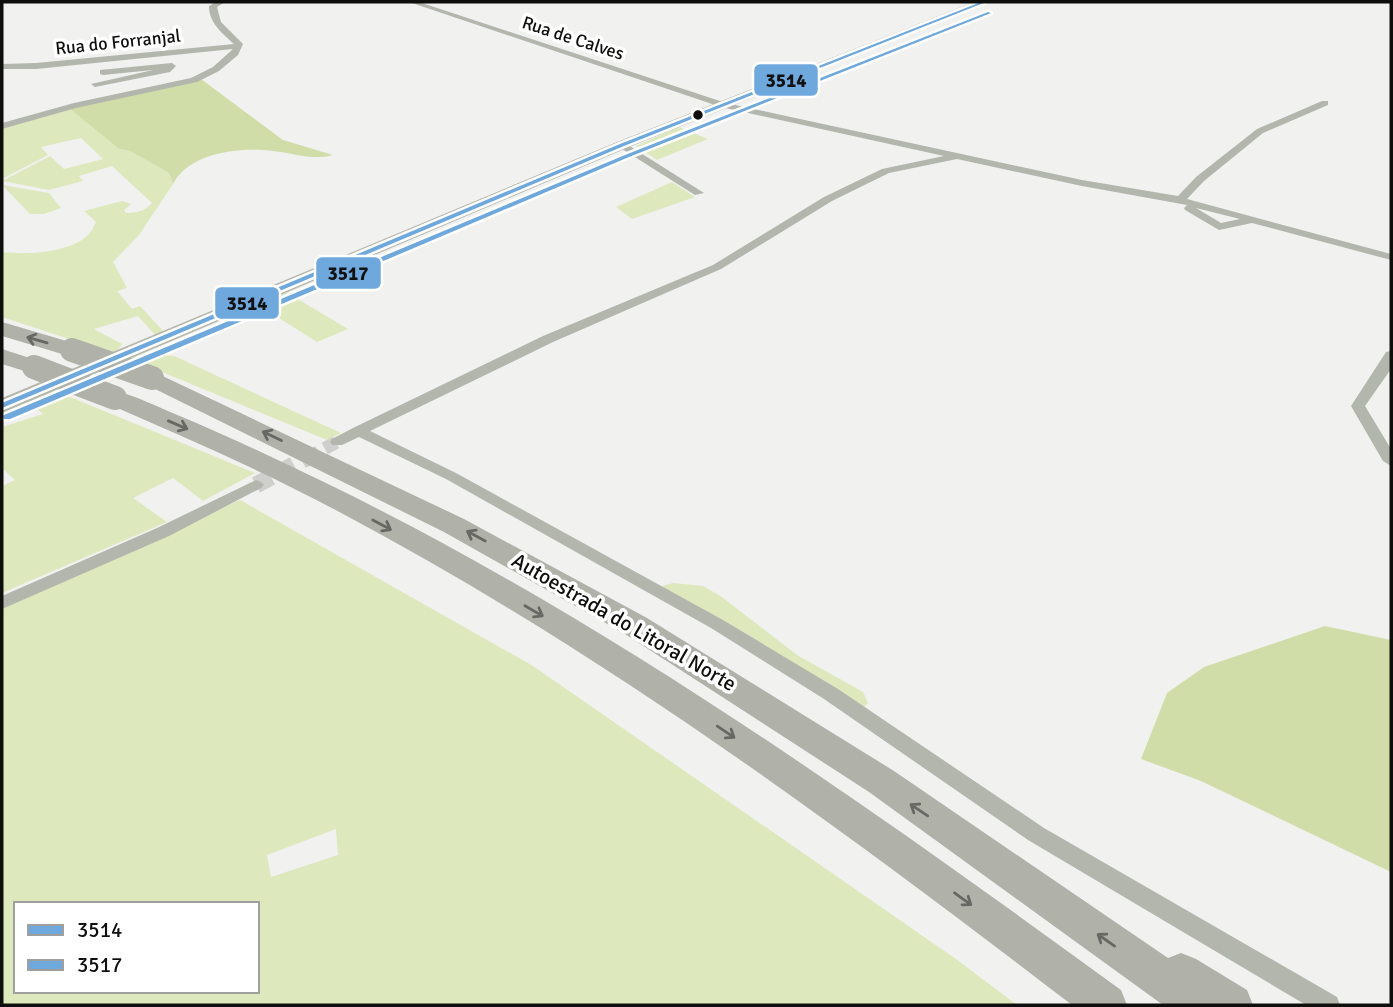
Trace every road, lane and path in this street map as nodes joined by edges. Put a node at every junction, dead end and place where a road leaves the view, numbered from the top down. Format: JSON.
{"nodes":[{"id":1,"x":221,"y":2,"type":"edge"},
{"id":2,"x":412,"y":2,"type":"edge"},
{"id":3,"x":984,"y":2,"type":"edge"},
{"id":4,"x":238,"y":46,"type":"junction"},
{"id":5,"x":106,"y":59,"type":"junction"},
{"id":6,"x":2,"y":66,"type":"edge"},
{"id":7,"x":103,"y":72,"type":"junction"},
{"id":8,"x":95,"y":84,"type":"junction"},
{"id":9,"x":103,"y":99,"type":"junction"},
{"id":10,"x":1325,"y":103,"type":"dead end"},
{"id":11,"x":724,"y":105,"type":"junction"},
{"id":12,"x":2,"y":126,"type":"edge"},
{"id":13,"x":622,"y":145,"type":"junction"},
{"id":14,"x":963,"y":155,"type":"junction"},
{"id":15,"x":699,"y":193,"type":"dead end"},
{"id":16,"x":1158,"y":196,"type":"junction"},
{"id":17,"x":1180,"y":200,"type":"junction"},
{"id":18,"x":1139,"y":207,"type":"dead end"},
{"id":19,"x":1252,"y":220,"type":"junction"},
{"id":20,"x":1391,"y":257,"type":"edge"},
{"id":21,"x":2,"y":329,"type":"edge"},
{"id":22,"x":1391,"y":355,"type":"edge"},
{"id":23,"x":2,"y":356,"type":"edge"},
{"id":24,"x":2,"y":406,"type":"edge"},
{"id":25,"x":358,"y":432,"type":"junction"},
{"id":26,"x":337,"y":442,"type":"tunnel mouth"},
{"id":27,"x":1391,"y":461,"type":"edge"},
{"id":28,"x":256,"y":485,"type":"tunnel mouth"},
{"id":29,"x":2,"y":603,"type":"edge"},
{"id":30,"x":1162,"y":979,"type":"junction"},
{"id":31,"x":1106,"y":1005,"type":"edge"},
{"id":32,"x":1198,"y":1005,"type":"edge"},
{"id":33,"x":1232,"y":1005,"type":"edge"},
{"id":34,"x":1328,"y":1005,"type":"edge"}],
"edges":[{"from":1,"to":4,"type":"street"},
{"from":2,"to":11,"type":"street","name":"Rua de Calves"},
{"from":3,"to":11,"type":"main road"},
{"from":4,"to":5,"type":"street","name":"Rua do Forranjal"},
{"from":4,"to":9,"type":"street"},
{"from":5,"to":6,"type":"street","name":"Rua do Forranjal"},
{"from":5,"to":7,"type":"street"},
{"from":7,"to":8,"type":"street"},
{"from":7,"to":8,"type":"street"},
{"from":8,"to":9,"type":"street"},
{"from":9,"to":12,"type":"street"},
{"from":10,"to":17,"type":"street"},
{"from":11,"to":13,"type":"main road"},
{"from":11,"to":14,"type":"street","name":"Rua de Calves"},
{"from":13,"to":15,"type":"street"},
{"from":13,"to":24,"type":"main road"},
{"from":14,"to":16,"type":"street","name":"Rua de Calves"},
{"from":14,"to":25,"type":"street"},
{"from":16,"to":17,"type":"street"},
{"from":16,"to":18,"type":"street"},
{"from":16,"to":19,"type":"street"},
{"from":17,"to":19,"type":"street"},
{"from":19,"to":20,"type":"street"},
{"from":30,"to":21,"type":"highway","name":"Autoestrada do Litoral Norte","one_way":true,"bridge":true},
{"from":22,"to":27,"type":"street"},
{"from":23,"to":31,"type":"highway","name":"Autoestrada do Litoral Norte","one_way":true,"bridge":true},
{"from":25,"to":26,"type":"street"},
{"from":25,"to":34,"type":"street"},
{"from":28,"to":29,"type":"street"},
{"from":30,"to":32,"type":"highway","name":"Autoestrada do Litoral Norte"},
{"from":30,"to":33,"type":"highway"}]}
